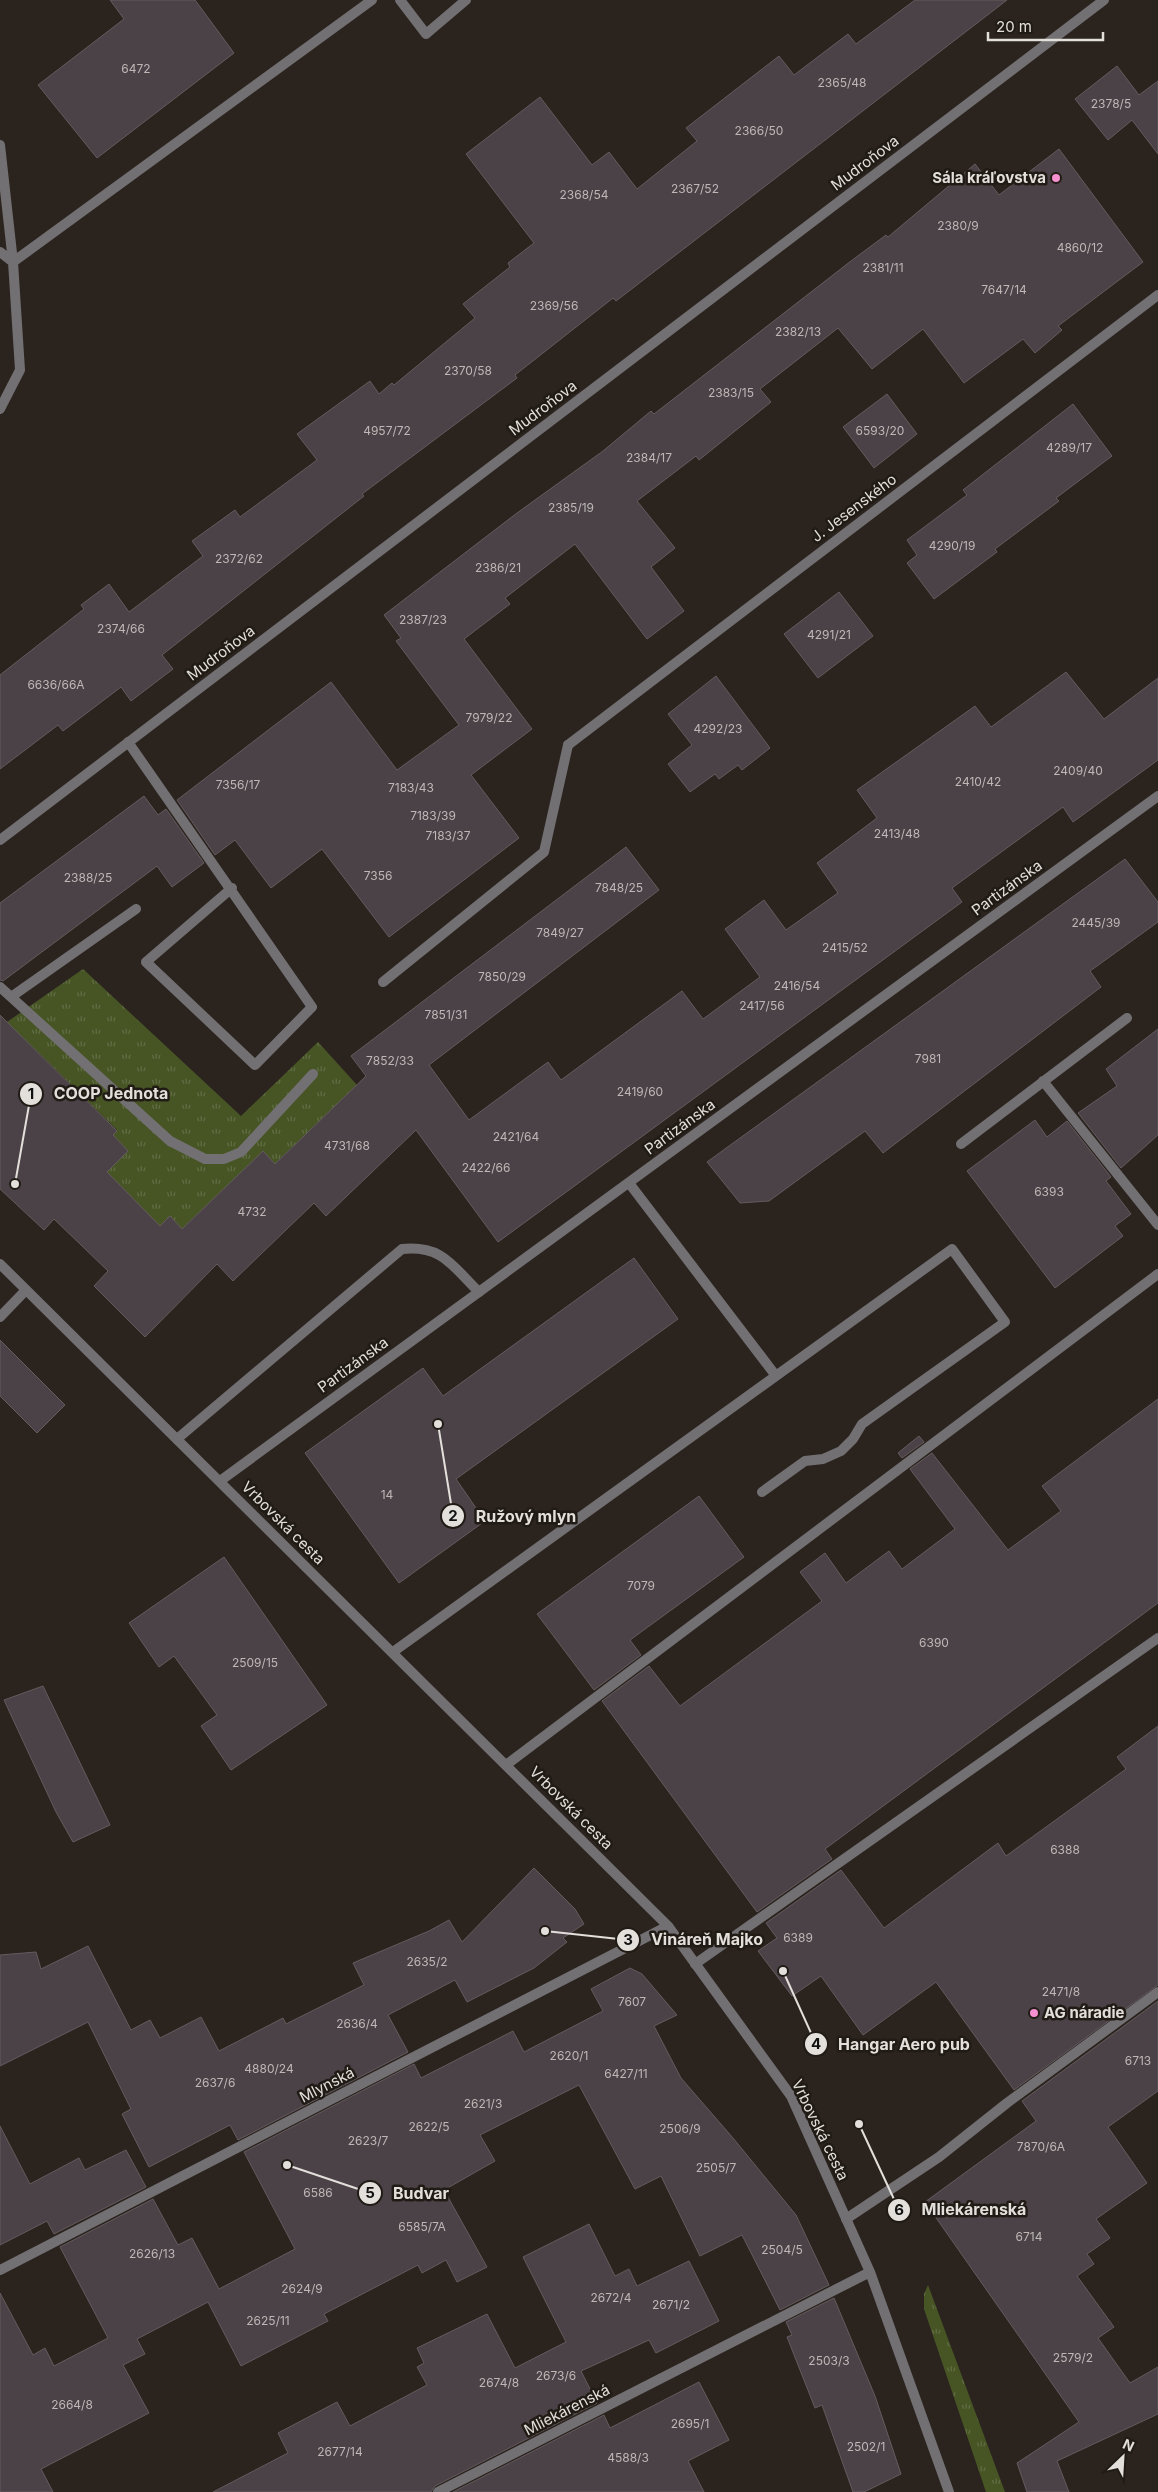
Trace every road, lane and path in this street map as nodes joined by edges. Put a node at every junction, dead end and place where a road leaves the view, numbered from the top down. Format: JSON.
{"nodes":[{"id":1,"x":372,"y":0,"type":"edge"},
{"id":2,"x":400,"y":0,"type":"edge"},
{"id":3,"x":466,"y":0,"type":"edge"},
{"id":4,"x":1104,"y":0,"type":"edge"},
{"id":5,"x":0,"y":145,"type":"edge"},
{"id":6,"x":0,"y":252,"type":"edge"},
{"id":7,"x":13,"y":262,"type":"junction"},
{"id":8,"x":1158,"y":295,"type":"edge"},
{"id":9,"x":0,"y":409,"type":"edge"},
{"id":10,"x":128,"y":742,"type":"junction"},
{"id":11,"x":1158,"y":796,"type":"edge"},
{"id":12,"x":0,"y":840,"type":"edge"},
{"id":13,"x":232,"y":888,"type":"junction"},
{"id":14,"x":136,"y":909,"type":"dead end"},
{"id":15,"x":383,"y":982,"type":"dead end"},
{"id":16,"x":0,"y":987,"type":"edge"},
{"id":17,"x":10,"y":997,"type":"junction"},
{"id":18,"x":1127,"y":1018,"type":"dead end"},
{"id":19,"x":313,"y":1074,"type":"dead end"},
{"id":20,"x":1043,"y":1081,"type":"junction"},
{"id":21,"x":961,"y":1144,"type":"dead end"},
{"id":22,"x":629,"y":1183,"type":"junction"},
{"id":23,"x":1158,"y":1224,"type":"edge"},
{"id":24,"x":0,"y":1264,"type":"edge"},
{"id":25,"x":1158,"y":1274,"type":"edge"},
{"id":26,"x":26,"y":1290,"type":"junction"},
{"id":27,"x":479,"y":1292,"type":"junction"},
{"id":28,"x":0,"y":1317,"type":"edge"},
{"id":29,"x":776,"y":1376,"type":"junction"},
{"id":30,"x":178,"y":1439,"type":"junction"},
{"id":31,"x":220,"y":1481,"type":"junction"},
{"id":32,"x":762,"y":1492,"type":"dead end"},
{"id":33,"x":1158,"y":1638,"type":"edge"},
{"id":34,"x":393,"y":1652,"type":"junction"},
{"id":35,"x":506,"y":1765,"type":"junction"},
{"id":36,"x":668,"y":1926,"type":"junction"},
{"id":37,"x":696,"y":1964,"type":"junction"},
{"id":38,"x":1158,"y":1992,"type":"edge"},
{"id":39,"x":846,"y":2219,"type":"junction"},
{"id":40,"x":0,"y":2270,"type":"edge"},
{"id":41,"x":870,"y":2272,"type":"junction"},
{"id":42,"x":438,"y":2492,"type":"edge"},
{"id":43,"x":949,"y":2492,"type":"edge"}],
"edges":[{"from":1,"to":7,"type":"street"},
{"from":2,"to":3,"type":"street"},
{"from":4,"to":10,"type":"street","name":"Mudroňova"},
{"from":5,"to":7,"type":"street"},
{"from":6,"to":7,"type":"street"},
{"from":7,"to":9,"type":"street"},
{"from":8,"to":15,"type":"street","name":"J. Jesenského"},
{"from":10,"to":12,"type":"street","name":"Mudroňova"},
{"from":10,"to":13,"type":"street"},
{"from":11,"to":22,"type":"street","name":"Partizánska"},
{"from":13,"to":13,"type":"street"},
{"from":14,"to":17,"type":"street"},
{"from":16,"to":17,"type":"street"},
{"from":17,"to":19,"type":"street"},
{"from":18,"to":20,"type":"street"},
{"from":20,"to":21,"type":"street"},
{"from":20,"to":23,"type":"street"},
{"from":22,"to":27,"type":"street","name":"Partizánska"},
{"from":22,"to":29,"type":"street"},
{"from":24,"to":26,"type":"street","name":"Vrbovská cesta"},
{"from":25,"to":35,"type":"street"},
{"from":26,"to":28,"type":"street"},
{"from":26,"to":30,"type":"street","name":"Vrbovská cesta"},
{"from":27,"to":30,"type":"street"},
{"from":27,"to":31,"type":"street","name":"Partizánska"},
{"from":29,"to":32,"type":"street"},
{"from":29,"to":34,"type":"street"},
{"from":30,"to":31,"type":"street","name":"Vrbovská cesta"},
{"from":31,"to":34,"type":"street","name":"Vrbovská cesta"},
{"from":33,"to":37,"type":"street"},
{"from":34,"to":35,"type":"street","name":"Vrbovská cesta"},
{"from":35,"to":36,"type":"street","name":"Vrbovská cesta"},
{"from":36,"to":37,"type":"street","name":"Vrbovská cesta"},
{"from":36,"to":40,"type":"street","name":"Mlynská"},
{"from":37,"to":39,"type":"street","name":"Vrbovská cesta"},
{"from":38,"to":39,"type":"street"},
{"from":39,"to":41,"type":"street","name":"Vrbovská cesta"},
{"from":41,"to":42,"type":"street","name":"Mliekárenská"},
{"from":41,"to":43,"type":"street","name":"Vrbovská cesta"}]}
